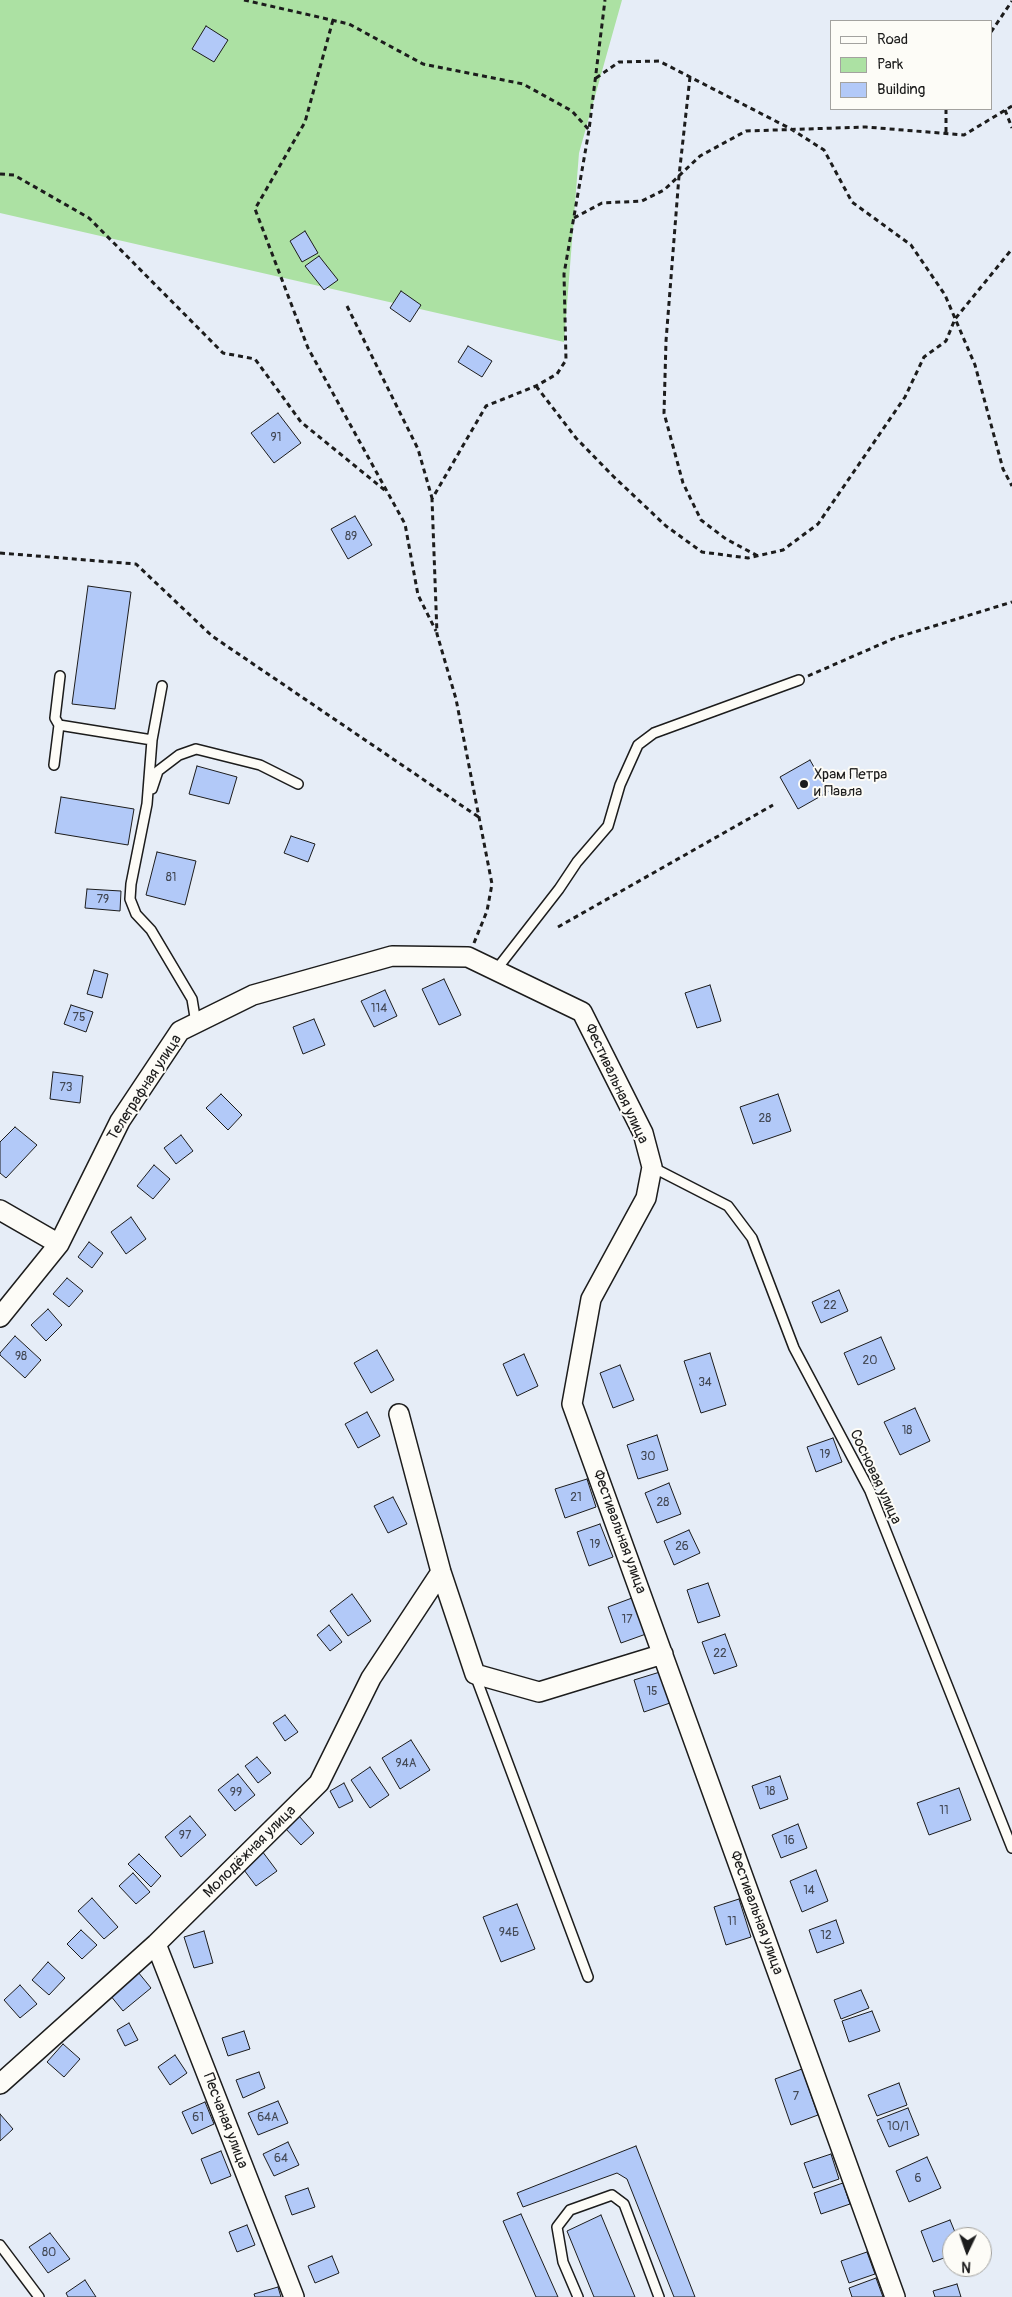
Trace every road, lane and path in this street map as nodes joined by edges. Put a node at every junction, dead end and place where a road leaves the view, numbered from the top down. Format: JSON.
{"nodes":[{"id":1,"x":244,"y":0,"type":"edge"},
{"id":2,"x":605,"y":0,"type":"edge"},
{"id":3,"x":1012,"y":1,"type":"edge"},
{"id":4,"x":333,"y":20,"type":"junction"},
{"id":5,"x":992,"y":31,"type":"edge"},
{"id":6,"x":690,"y":77,"type":"junction"},
{"id":7,"x":595,"y":78,"type":"junction"},
{"id":8,"x":1012,"y":106,"type":"edge"},
{"id":9,"x":946,"y":110,"type":"edge"},
{"id":10,"x":1005,"y":110,"type":"junction"},
{"id":11,"x":1012,"y":128,"type":"edge"},
{"id":12,"x":791,"y":129,"type":"junction"},
{"id":13,"x":589,"y":130,"type":"junction"},
{"id":14,"x":946,"y":134,"type":"junction"},
{"id":15,"x":0,"y":174,"type":"edge"},
{"id":16,"x":679,"y":176,"type":"junction"},
{"id":17,"x":574,"y":218,"type":"junction"},
{"id":18,"x":1012,"y":249,"type":"edge"},
{"id":19,"x":347,"y":306,"type":"dead end"},
{"id":20,"x":955,"y":319,"type":"junction"},
{"id":21,"x":536,"y":386,"type":"junction"},
{"id":22,"x":1012,"y":486,"type":"edge"},
{"id":23,"x":389,"y":494,"type":"junction"},
{"id":24,"x":432,"y":499,"type":"junction"},
{"id":25,"x":0,"y":553,"type":"edge"},
{"id":26,"x":758,"y":556,"type":"junction"},
{"id":27,"x":1012,"y":602,"type":"edge"},
{"id":28,"x":437,"y":634,"type":"junction"},
{"id":29,"x":60,"y":676,"type":"dead end"},
{"id":30,"x":799,"y":680,"type":"joint"},
{"id":31,"x":162,"y":686,"type":"dead end"},
{"id":32,"x":59,"y":724,"type":"junction"},
{"id":33,"x":152,"y":740,"type":"junction"},
{"id":34,"x":54,"y":765,"type":"dead end"},
{"id":35,"x":298,"y":784,"type":"dead end"},
{"id":36,"x":147,"y":804,"type":"junction"},
{"id":37,"x":773,"y":805,"type":"dead end"},
{"id":38,"x":480,"y":818,"type":"junction"},
{"id":39,"x":558,"y":927,"type":"dead end"},
{"id":40,"x":468,"y":957,"type":"junction"},
{"id":41,"x":343,"y":970,"type":"joint"},
{"id":42,"x":496,"y":970,"type":"junction"},
{"id":43,"x":196,"y":1023,"type":"junction"},
{"id":44,"x":652,"y":1167,"type":"junction"},
{"id":45,"x":0,"y":1210,"type":"edge"},
{"id":46,"x":59,"y":1244,"type":"junction"},
{"id":47,"x":0,"y":1317,"type":"edge"},
{"id":48,"x":399,"y":1414,"type":"dead end"},
{"id":49,"x":441,"y":1572,"type":"junction"},
{"id":50,"x":663,"y":1654,"type":"junction"},
{"id":51,"x":475,"y":1674,"type":"junction"},
{"id":52,"x":1012,"y":1848,"type":"edge"},
{"id":53,"x":156,"y":1944,"type":"junction"},
{"id":54,"x":588,"y":1977,"type":"dead end"},
{"id":55,"x":0,"y":2084,"type":"edge"},
{"id":56,"x":0,"y":2246,"type":"edge"},
{"id":57,"x":40,"y":2297,"type":"edge"},
{"id":58,"x":294,"y":2297,"type":"edge"},
{"id":59,"x":578,"y":2297,"type":"edge"},
{"id":60,"x":659,"y":2297,"type":"edge"},
{"id":61,"x":895,"y":2297,"type":"edge"}],
"edges":[{"from":1,"to":4,"type":"path"},
{"from":2,"to":7,"type":"path"},
{"from":3,"to":5,"type":"path"},
{"from":4,"to":13,"type":"path"},
{"from":4,"to":23,"type":"path"},
{"from":6,"to":7,"type":"path"},
{"from":6,"to":12,"type":"path"},
{"from":6,"to":16,"type":"path"},
{"from":7,"to":13,"type":"path"},
{"from":8,"to":10,"type":"path"},
{"from":9,"to":14,"type":"path"},
{"from":10,"to":11,"type":"path"},
{"from":10,"to":14,"type":"path"},
{"from":12,"to":14,"type":"path"},
{"from":12,"to":16,"type":"path"},
{"from":12,"to":20,"type":"path"},
{"from":13,"to":17,"type":"path"},
{"from":15,"to":23,"type":"path"},
{"from":16,"to":17,"type":"path"},
{"from":16,"to":26,"type":"path"},
{"from":17,"to":21,"type":"path"},
{"from":18,"to":20,"type":"path"},
{"from":19,"to":24,"type":"path"},
{"from":20,"to":22,"type":"path"},
{"from":20,"to":26,"type":"path"},
{"from":21,"to":24,"type":"path"},
{"from":21,"to":26,"type":"path"},
{"from":23,"to":28,"type":"path"},
{"from":24,"to":28,"type":"path"},
{"from":25,"to":38,"type":"path"},
{"from":27,"to":30,"type":"path"},
{"from":28,"to":38,"type":"path"},
{"from":29,"to":32,"type":"lane"},
{"from":30,"to":42,"type":"lane"},
{"from":31,"to":33,"type":"lane"},
{"from":32,"to":33,"type":"lane"},
{"from":32,"to":34,"type":"lane"},
{"from":33,"to":36,"type":"lane"},
{"from":35,"to":36,"type":"lane"},
{"from":36,"to":43,"type":"lane"},
{"from":37,"to":39,"type":"path"},
{"from":38,"to":40,"type":"path"},
{"from":40,"to":41,"type":"street","name":"Фестивальная улица"},
{"from":40,"to":42,"type":"street","name":"Фестивальная улица"},
{"from":41,"to":43,"type":"street","name":"Телеграфная улица"},
{"from":42,"to":44,"type":"street","name":"Фестивальная улица"},
{"from":43,"to":46,"type":"street","name":"Телеграфная улица"},
{"from":44,"to":50,"type":"street","name":"Фестивальная улица"},
{"from":44,"to":52,"type":"lane","name":"Сосновая улица"},
{"from":45,"to":46,"type":"street"},
{"from":46,"to":47,"type":"street","name":"Телеграфная улица"},
{"from":48,"to":49,"type":"street"},
{"from":49,"to":51,"type":"street"},
{"from":49,"to":53,"type":"street","name":"Молодёжная улица"},
{"from":50,"to":51,"type":"street"},
{"from":50,"to":61,"type":"street","name":"Фестивальная улица"},
{"from":51,"to":54,"type":"lane"},
{"from":53,"to":55,"type":"street","name":"Молодёжная улица"},
{"from":53,"to":58,"type":"street","name":"Песчаная улица"},
{"from":56,"to":57,"type":"lane"},
{"from":59,"to":60,"type":"lane"}]}
